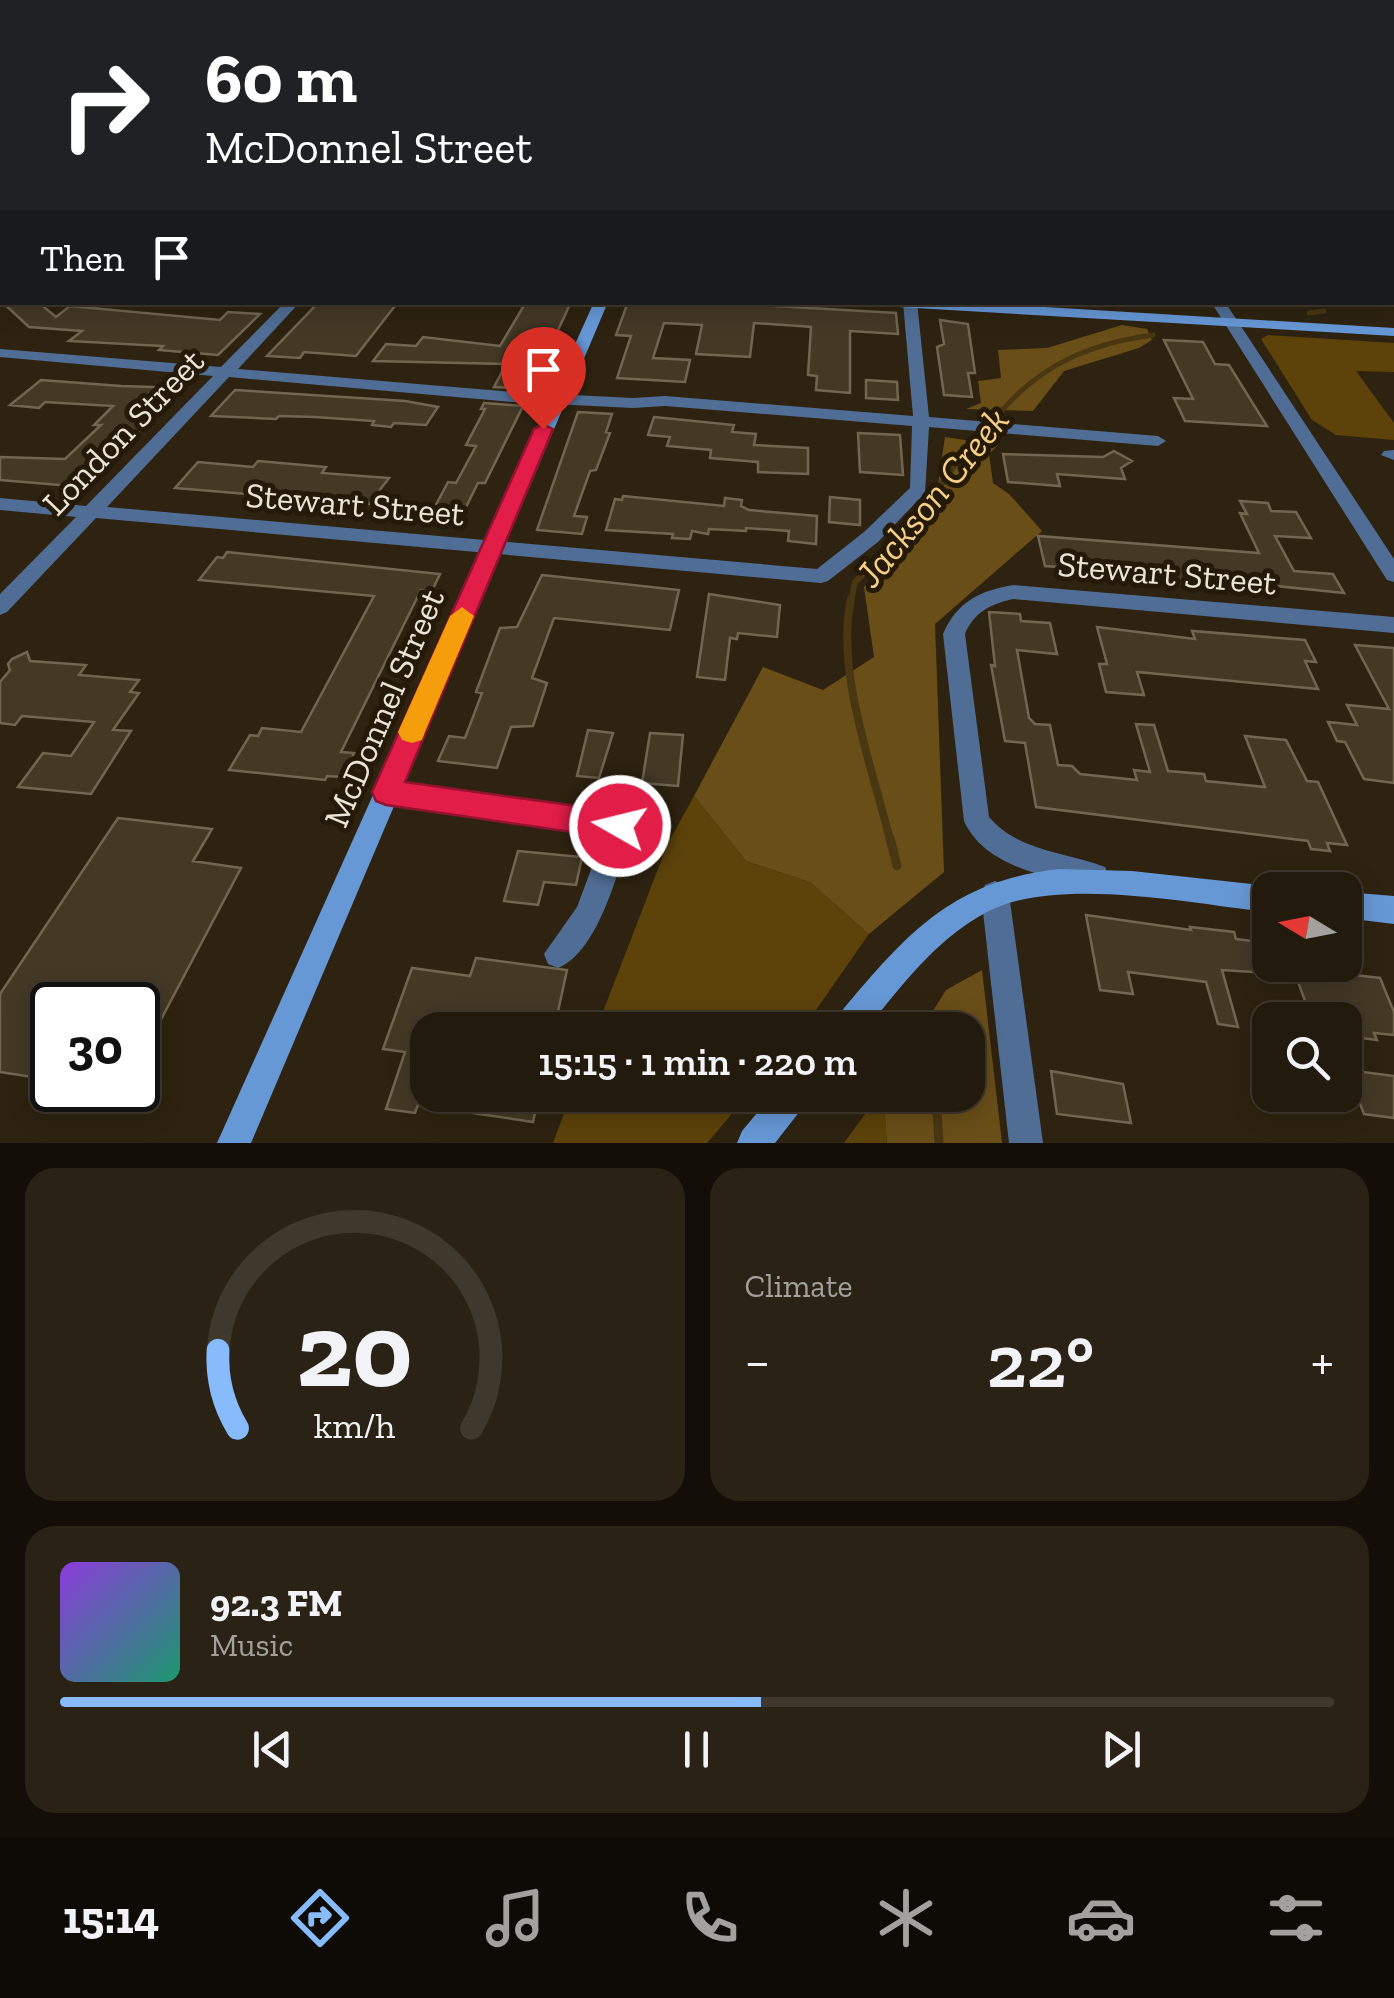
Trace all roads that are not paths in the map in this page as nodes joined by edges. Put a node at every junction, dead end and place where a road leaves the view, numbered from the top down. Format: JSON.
{"nodes":[{"id":1,"x":290,"y":305,"type":"edge"},
{"id":2,"x":600,"y":305,"type":"edge"},
{"id":3,"x":910,"y":305,"type":"edge"},
{"id":4,"x":941,"y":305,"type":"edge"},
{"id":5,"x":1220,"y":305,"type":"edge"},
{"id":6,"x":1232,"y":324,"type":"junction"},
{"id":7,"x":1394,"y":332,"type":"edge"},
{"id":8,"x":0,"y":353,"type":"edge"},
{"id":9,"x":226,"y":372,"type":"junction"},
{"id":10,"x":556,"y":400,"type":"junction"},
{"id":11,"x":921,"y":422,"type":"junction"},
{"id":12,"x":1158,"y":441,"type":"dead end"},
{"id":13,"x":0,"y":504,"type":"edge"},
{"id":14,"x":90,"y":513,"type":"junction"},
{"id":15,"x":490,"y":548,"type":"junction"},
{"id":16,"x":1394,"y":576,"type":"edge"},
{"id":17,"x":0,"y":606,"type":"edge"},
{"id":18,"x":1394,"y":626,"type":"edge"},
{"id":19,"x":386,"y":792,"type":"junction"},
{"id":20,"x":1125,"y":886,"type":"junction"},
{"id":21,"x":995,"y":894,"type":"junction"},
{"id":22,"x":1252,"y":897,"type":"edge"},
{"id":23,"x":1362,"y":907,"type":"edge"},
{"id":24,"x":1394,"y":910,"type":"edge"},
{"id":25,"x":558,"y":954,"type":"dead end"},
{"id":26,"x":862,"y":1012,"type":"edge"},
{"id":27,"x":779,"y":1112,"type":"edge"},
{"id":28,"x":234,"y":1143,"type":"edge"},
{"id":29,"x":754,"y":1143,"type":"edge"},
{"id":30,"x":1026,"y":1143,"type":"edge"}],
"edges":[{"from":1,"to":9,"type":"street","name":"London Street"},
{"from":2,"to":10,"type":"street","name":"McDonnel Street"},
{"from":3,"to":11,"type":"street","name":"Stewart Street"},
{"from":4,"to":6,"type":"street"},
{"from":5,"to":6,"type":"street"},
{"from":6,"to":7,"type":"street"},
{"from":6,"to":16,"type":"street"},
{"from":8,"to":9,"type":"street"},
{"from":9,"to":10,"type":"street"},
{"from":9,"to":14,"type":"street","name":"London Street"},
{"from":10,"to":11,"type":"street"},
{"from":10,"to":15,"type":"street","name":"McDonnel Street"},
{"from":11,"to":12,"type":"street"},
{"from":11,"to":15,"type":"street","name":"Stewart Street"},
{"from":13,"to":14,"type":"street","name":"Stewart Street"},
{"from":14,"to":15,"type":"street","name":"Stewart Street"},
{"from":14,"to":17,"type":"street","name":"London Street"},
{"from":15,"to":19,"type":"street","name":"McDonnel Street"},
{"from":18,"to":20,"type":"street","name":"Stewart Street"},
{"from":19,"to":25,"type":"street"},
{"from":19,"to":28,"type":"street","name":"McDonnel Street"},
{"from":20,"to":21,"type":"street"},
{"from":20,"to":22,"type":"street"},
{"from":21,"to":26,"type":"street"},
{"from":21,"to":30,"type":"street"},
{"from":23,"to":24,"type":"street"},
{"from":27,"to":29,"type":"street"}]}
